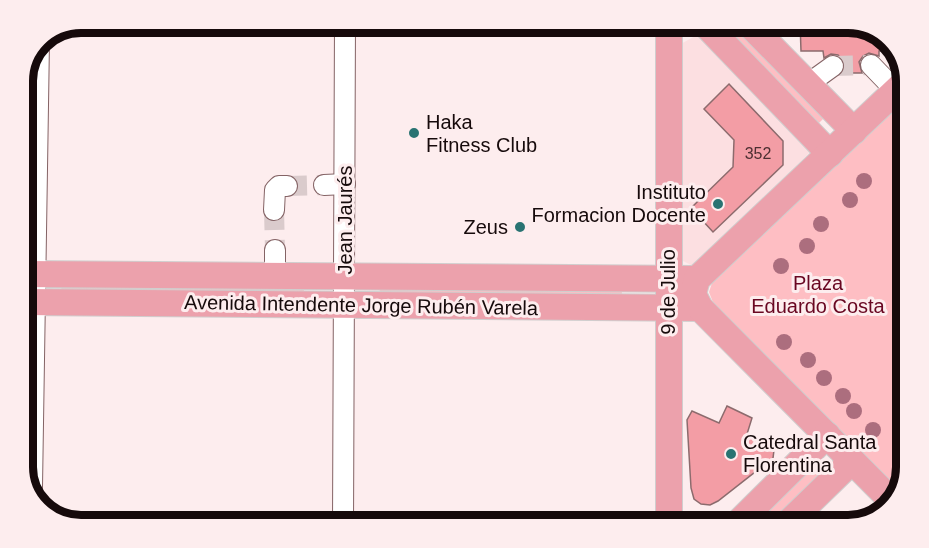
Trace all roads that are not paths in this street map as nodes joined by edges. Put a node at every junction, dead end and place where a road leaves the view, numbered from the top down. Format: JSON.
{"nodes":[{"id":1,"x":345,"y":33,"type":"edge"},
{"id":2,"x":669,"y":33,"type":"edge"},
{"id":3,"x":714,"y":33,"type":"edge"},
{"id":4,"x":758,"y":33,"type":"edge"},
{"id":5,"x":38,"y":60,"type":"edge"},
{"id":6,"x":871,"y":65,"type":"tunnel mouth"},
{"id":7,"x":833,"y":66,"type":"tunnel mouth"},
{"id":8,"x":896,"y":82,"type":"edge"},
{"id":9,"x":808,"y":84,"type":"junction"},
{"id":10,"x":896,"y":91,"type":"edge"},
{"id":11,"x":854,"y":131,"type":"junction"},
{"id":12,"x":830,"y":154,"type":"junction"},
{"id":13,"x":33,"y":181,"type":"edge"},
{"id":14,"x":345,"y":184,"type":"junction"},
{"id":15,"x":324,"y":185,"type":"tunnel mouth"},
{"id":16,"x":287,"y":186,"type":"dead end"},
{"id":17,"x":274,"y":210,"type":"tunnel mouth"},
{"id":18,"x":274,"y":250,"type":"tunnel mouth"},
{"id":19,"x":33,"y":274,"type":"edge"},
{"id":20,"x":275,"y":276,"type":"junction"},
{"id":21,"x":345,"y":276,"type":"junction"},
{"id":22,"x":668,"y":279,"type":"junction"},
{"id":23,"x":698,"y":279,"type":"junction"},
{"id":24,"x":33,"y":302,"type":"edge"},
{"id":25,"x":344,"y":304,"type":"junction"},
{"id":26,"x":668,"y":308,"type":"junction"},
{"id":27,"x":700,"y":308,"type":"junction"},
{"id":28,"x":827,"y":435,"type":"junction"},
{"id":29,"x":852,"y":461,"type":"junction"},
{"id":30,"x":886,"y":495,"type":"edge"},
{"id":31,"x":343,"y":515,"type":"edge"},
{"id":32,"x":669,"y":515,"type":"edge"},
{"id":33,"x":746,"y":515,"type":"edge"},
{"id":34,"x":796,"y":515,"type":"edge"}],
"edges":[{"from":1,"to":14,"type":"street","name":"Jean Jaurés"},
{"from":2,"to":22,"type":"main road","name":"9 de Julio"},
{"from":3,"to":12,"type":"main road"},
{"from":4,"to":9,"type":"main road"},
{"from":5,"to":13,"type":"street"},
{"from":6,"to":8,"type":"street"},
{"from":7,"to":9,"type":"street"},
{"from":9,"to":11,"type":"main road"},
{"from":10,"to":11,"type":"main road"},
{"from":11,"to":12,"type":"main road"},
{"from":12,"to":23,"type":"main road"},
{"from":14,"to":15,"type":"street"},
{"from":14,"to":21,"type":"street","name":"Jean Jaurés"},
{"from":16,"to":17,"type":"street"},
{"from":18,"to":20,"type":"street"},
{"from":19,"to":20,"type":"main road","name":"Avenida Intendente Jorge Rubén Varela"},
{"from":20,"to":21,"type":"main road","name":"Avenida Intendente Jorge Rubén Varela"},
{"from":21,"to":22,"type":"main road","name":"Avenida Intendente Jorge Rubén Varela"},
{"from":21,"to":25,"type":"street","name":"Jean Jaurés"},
{"from":22,"to":23,"type":"main road","name":"Avenida Intendente Jorge Rubén Varela"},
{"from":22,"to":26,"type":"main road","name":"9 de Julio"},
{"from":23,"to":27,"type":"main road"},
{"from":24,"to":25,"type":"main road","name":"Avenida Intendente Jorge Rubén Varela"},
{"from":25,"to":26,"type":"main road","name":"Avenida Intendente Jorge Rubén Varela"},
{"from":25,"to":31,"type":"street","name":"Jean Jaurés"},
{"from":26,"to":27,"type":"main road","name":"Avenida Intendente Jorge Rubén Varela"},
{"from":26,"to":32,"type":"main road","name":"9 de Julio"},
{"from":27,"to":28,"type":"main road"},
{"from":28,"to":29,"type":"main road"},
{"from":28,"to":33,"type":"main road"},
{"from":29,"to":30,"type":"main road"},
{"from":29,"to":34,"type":"main road"}]}
